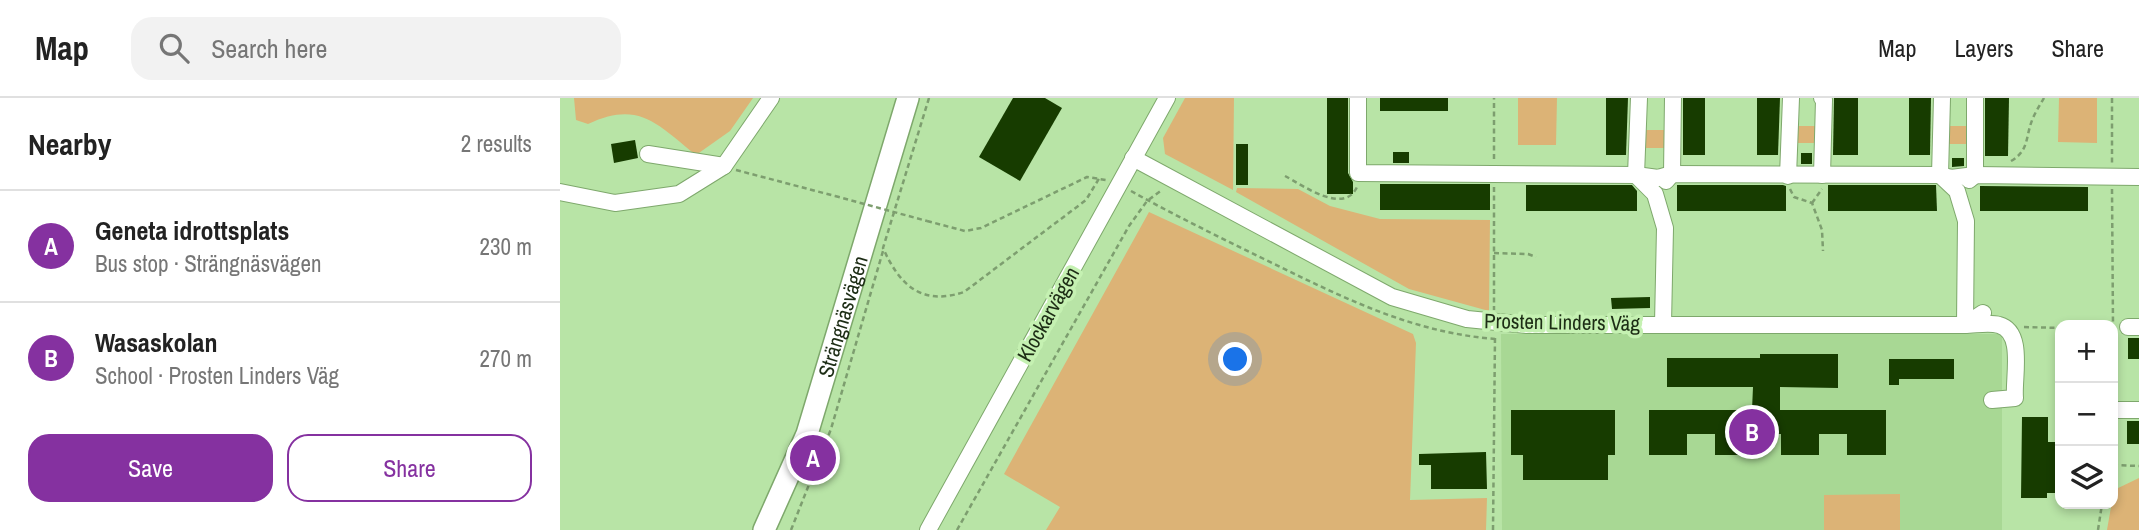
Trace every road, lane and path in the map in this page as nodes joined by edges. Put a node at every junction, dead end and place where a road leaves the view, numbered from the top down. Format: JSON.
{"nodes":[{"id":1,"x":771,"y":98,"type":"edge"},
{"id":2,"x":908,"y":98,"type":"edge"},
{"id":3,"x":929,"y":98,"type":"edge"},
{"id":4,"x":1167,"y":98,"type":"edge"},
{"id":5,"x":1358,"y":98,"type":"edge"},
{"id":6,"x":1639,"y":98,"type":"edge"},
{"id":7,"x":1673,"y":98,"type":"edge"},
{"id":8,"x":1791,"y":98,"type":"edge"},
{"id":9,"x":1822,"y":98,"type":"edge"},
{"id":10,"x":1942,"y":98,"type":"edge"},
{"id":11,"x":1975,"y":98,"type":"edge"},
{"id":12,"x":2044,"y":98,"type":"edge"},
{"id":13,"x":2112,"y":98,"type":"edge"},
{"id":14,"x":648,"y":154,"type":"dead end"},
{"id":15,"x":1133,"y":158,"type":"junction"},
{"id":16,"x":724,"y":166,"type":"junction"},
{"id":17,"x":1358,"y":173,"type":"junction"},
{"id":18,"x":1672,"y":174,"type":"junction"},
{"id":19,"x":1636,"y":175,"type":"junction"},
{"id":20,"x":1940,"y":175,"type":"junction"},
{"id":21,"x":1981,"y":175,"type":"junction"},
{"id":22,"x":1285,"y":176,"type":"dead end"},
{"id":23,"x":1788,"y":176,"type":"junction"},
{"id":24,"x":1822,"y":176,"type":"junction"},
{"id":25,"x":1100,"y":177,"type":"junction"},
{"id":26,"x":2112,"y":177,"type":"junction"},
{"id":27,"x":2139,"y":177,"type":"edge"},
{"id":28,"x":1170,"y":179,"type":"junction"},
{"id":29,"x":1118,"y":185,"type":"junction"},
{"id":30,"x":1957,"y":191,"type":"junction"},
{"id":31,"x":560,"y":192,"type":"edge"},
{"id":32,"x":1655,"y":194,"type":"junction"},
{"id":33,"x":1147,"y":201,"type":"junction"},
{"id":34,"x":1812,"y":204,"type":"junction"},
{"id":35,"x":883,"y":248,"type":"junction"},
{"id":36,"x":1823,"y":251,"type":"dead end"},
{"id":37,"x":1494,"y":253,"type":"dead end"},
{"id":38,"x":1536,"y":257,"type":"dead end"},
{"id":39,"x":1983,"y":313,"type":"dead end"},
{"id":40,"x":1663,"y":324,"type":"junction"},
{"id":41,"x":1965,"y":325,"type":"junction"},
{"id":42,"x":2000,"y":325,"type":"junction"},
{"id":43,"x":2119,"y":326,"type":"edge"},
{"id":44,"x":2055,"y":328,"type":"edge"},
{"id":45,"x":1495,"y":339,"type":"dead end"},
{"id":46,"x":2116,"y":383,"type":"edge"},
{"id":47,"x":1992,"y":400,"type":"dead end"},
{"id":48,"x":2118,"y":410,"type":"edge"},
{"id":49,"x":2139,"y":410,"type":"edge"},
{"id":50,"x":2118,"y":465,"type":"edge"},
{"id":51,"x":2139,"y":466,"type":"edge"},
{"id":52,"x":2101,"y":509,"type":"edge"},
{"id":53,"x":764,"y":530,"type":"edge"},
{"id":54,"x":791,"y":530,"type":"edge"},
{"id":55,"x":928,"y":530,"type":"edge"},
{"id":56,"x":957,"y":530,"type":"edge"},
{"id":57,"x":2098,"y":530,"type":"edge"}],
"edges":[{"from":1,"to":16,"type":"street"},
{"from":2,"to":53,"type":"main road","name":"Strängnäsvägen"},
{"from":3,"to":35,"type":"path"},
{"from":4,"to":15,"type":"street","name":"Klockarvägen"},
{"from":5,"to":17,"type":"street"},
{"from":6,"to":19,"type":"street"},
{"from":7,"to":18,"type":"street"},
{"from":8,"to":23,"type":"street"},
{"from":9,"to":24,"type":"street"},
{"from":10,"to":20,"type":"street"},
{"from":11,"to":21,"type":"street"},
{"from":12,"to":21,"type":"path"},
{"from":13,"to":26,"type":"path"},
{"from":14,"to":16,"type":"street"},
{"from":15,"to":28,"type":"street","name":"Prosten Linders Väg"},
{"from":15,"to":29,"type":"street","name":"Klockarvägen"},
{"from":16,"to":25,"type":"path","bridge":true},
{"from":16,"to":31,"type":"street"},
{"from":17,"to":19,"type":"street"},
{"from":17,"to":22,"type":"path"},
{"from":18,"to":19,"type":"street"},
{"from":18,"to":23,"type":"street"},
{"from":18,"to":32,"type":"street"},
{"from":19,"to":32,"type":"street"},
{"from":20,"to":21,"type":"street"},
{"from":20,"to":24,"type":"street"},
{"from":20,"to":30,"type":"street"},
{"from":21,"to":26,"type":"street"},
{"from":21,"to":30,"type":"street"},
{"from":23,"to":24,"type":"street"},
{"from":23,"to":34,"type":"path"},
{"from":24,"to":34,"type":"path"},
{"from":25,"to":29,"type":"path"},
{"from":25,"to":35,"type":"path"},
{"from":26,"to":27,"type":"street"},
{"from":26,"to":43,"type":"path"},
{"from":28,"to":33,"type":"path"},
{"from":28,"to":40,"type":"street","name":"Prosten Linders Väg"},
{"from":29,"to":33,"type":"path"},
{"from":29,"to":55,"type":"street","name":"Klockarvägen"},
{"from":30,"to":41,"type":"street"},
{"from":32,"to":40,"type":"street"},
{"from":33,"to":45,"type":"path"},
{"from":33,"to":56,"type":"path"},
{"from":34,"to":36,"type":"path"},
{"from":35,"to":54,"type":"path"},
{"from":37,"to":38,"type":"path"},
{"from":39,"to":41,"type":"street"},
{"from":40,"to":41,"type":"street","name":"Prosten Linders Väg"},
{"from":41,"to":42,"type":"street","name":"Prosten Linders Väg"},
{"from":42,"to":44,"type":"path"},
{"from":42,"to":47,"type":"street"},
{"from":43,"to":46,"type":"path"},
{"from":48,"to":49,"type":"street"},
{"from":50,"to":51,"type":"path"},
{"from":52,"to":57,"type":"path"}]}
